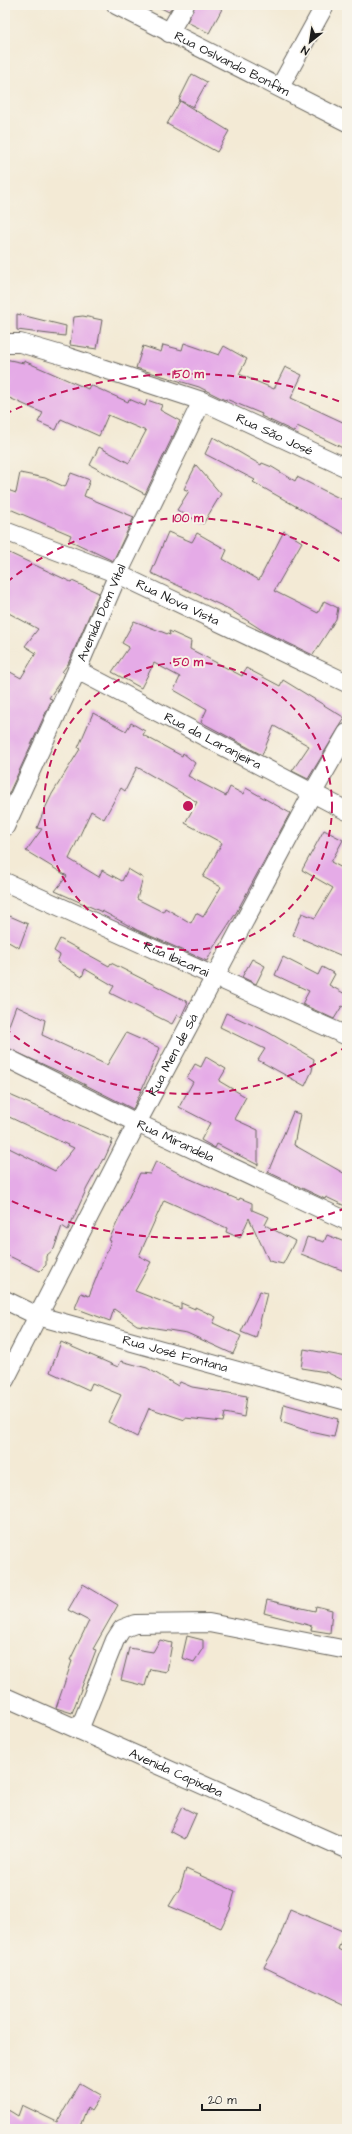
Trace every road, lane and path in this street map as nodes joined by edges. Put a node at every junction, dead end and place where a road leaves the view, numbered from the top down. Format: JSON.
{"nodes":[{"id":1,"x":116,"y":5,"type":"edge"},
{"id":2,"x":185,"y":5,"type":"edge"},
{"id":3,"x":325,"y":5,"type":"edge"},
{"id":4,"x":169,"y":33,"type":"junction"},
{"id":5,"x":280,"y":87,"type":"junction"},
{"id":6,"x":347,"y":122,"type":"edge"},
{"id":7,"x":5,"y":343,"type":"edge"},
{"id":8,"x":202,"y":401,"type":"junction"},
{"id":9,"x":347,"y":468,"type":"edge"},
{"id":10,"x":5,"y":531,"type":"edge"},
{"id":11,"x":118,"y":574,"type":"junction"},
{"id":12,"x":77,"y":670,"type":"junction"},
{"id":13,"x":347,"y":683,"type":"edge"},
{"id":14,"x":347,"y":733,"type":"edge"},
{"id":15,"x":313,"y":792,"type":"junction"},
{"id":16,"x":347,"y":811,"type":"edge"},
{"id":17,"x":5,"y":827,"type":"edge"},
{"id":18,"x":5,"y":882,"type":"edge"},
{"id":19,"x":215,"y":976,"type":"junction"},
{"id":20,"x":347,"y":1036,"type":"edge"},
{"id":21,"x":5,"y":1057,"type":"edge"},
{"id":22,"x":138,"y":1123,"type":"junction"},
{"id":23,"x":347,"y":1221,"type":"edge"},
{"id":24,"x":5,"y":1300,"type":"edge"},
{"id":25,"x":38,"y":1316,"type":"junction"},
{"id":26,"x":5,"y":1380,"type":"edge"},
{"id":27,"x":347,"y":1401,"type":"edge"},
{"id":28,"x":347,"y":1650,"type":"edge"},
{"id":29,"x":5,"y":1697,"type":"edge"},
{"id":30,"x":79,"y":1730,"type":"junction"},
{"id":31,"x":347,"y":1849,"type":"edge"}],
"edges":[{"from":1,"to":4,"type":"street","name":"Rua Oslvando Bonfim"},
{"from":2,"to":4,"type":"street"},
{"from":3,"to":5,"type":"street"},
{"from":4,"to":5,"type":"street","name":"Rua Oslvando Bonfim"},
{"from":5,"to":6,"type":"street","name":"Rua Oslvando Bonfim"},
{"from":7,"to":8,"type":"street","name":"Rua São José"},
{"from":8,"to":9,"type":"street","name":"Rua São José"},
{"from":8,"to":11,"type":"street","name":"Avenida Dom Vital"},
{"from":10,"to":11,"type":"street","name":"Rua Nova Vista"},
{"from":11,"to":12,"type":"street","name":"Avenida Dom Vital"},
{"from":11,"to":13,"type":"street","name":"Rua Nova Vista"},
{"from":12,"to":15,"type":"street","name":"Rua da Laranjeira"},
{"from":12,"to":17,"type":"street","name":"Avenida Dom Vital"},
{"from":14,"to":15,"type":"street","name":"Rua Men de Sá"},
{"from":15,"to":16,"type":"street","name":"Rua da Laranjeira"},
{"from":15,"to":19,"type":"street","name":"Rua Men de Sá"},
{"from":18,"to":19,"type":"street","name":"Rua Ibicarai"},
{"from":19,"to":20,"type":"street","name":"Rua Ibicarai"},
{"from":19,"to":22,"type":"street","name":"Rua Men de Sá"},
{"from":21,"to":22,"type":"street","name":"Rua Mirandela"},
{"from":22,"to":23,"type":"street","name":"Rua Mirandela"},
{"from":22,"to":25,"type":"street","name":"Rua Men de Sá"},
{"from":24,"to":25,"type":"street","name":"Rua José Fontana"},
{"from":25,"to":26,"type":"street","name":"Rua Men de Sá"},
{"from":25,"to":27,"type":"street","name":"Rua José Fontana"},
{"from":28,"to":30,"type":"street"},
{"from":29,"to":30,"type":"street","name":"Avenida Capixaba"},
{"from":30,"to":31,"type":"street","name":"Avenida Capixaba"}]}
